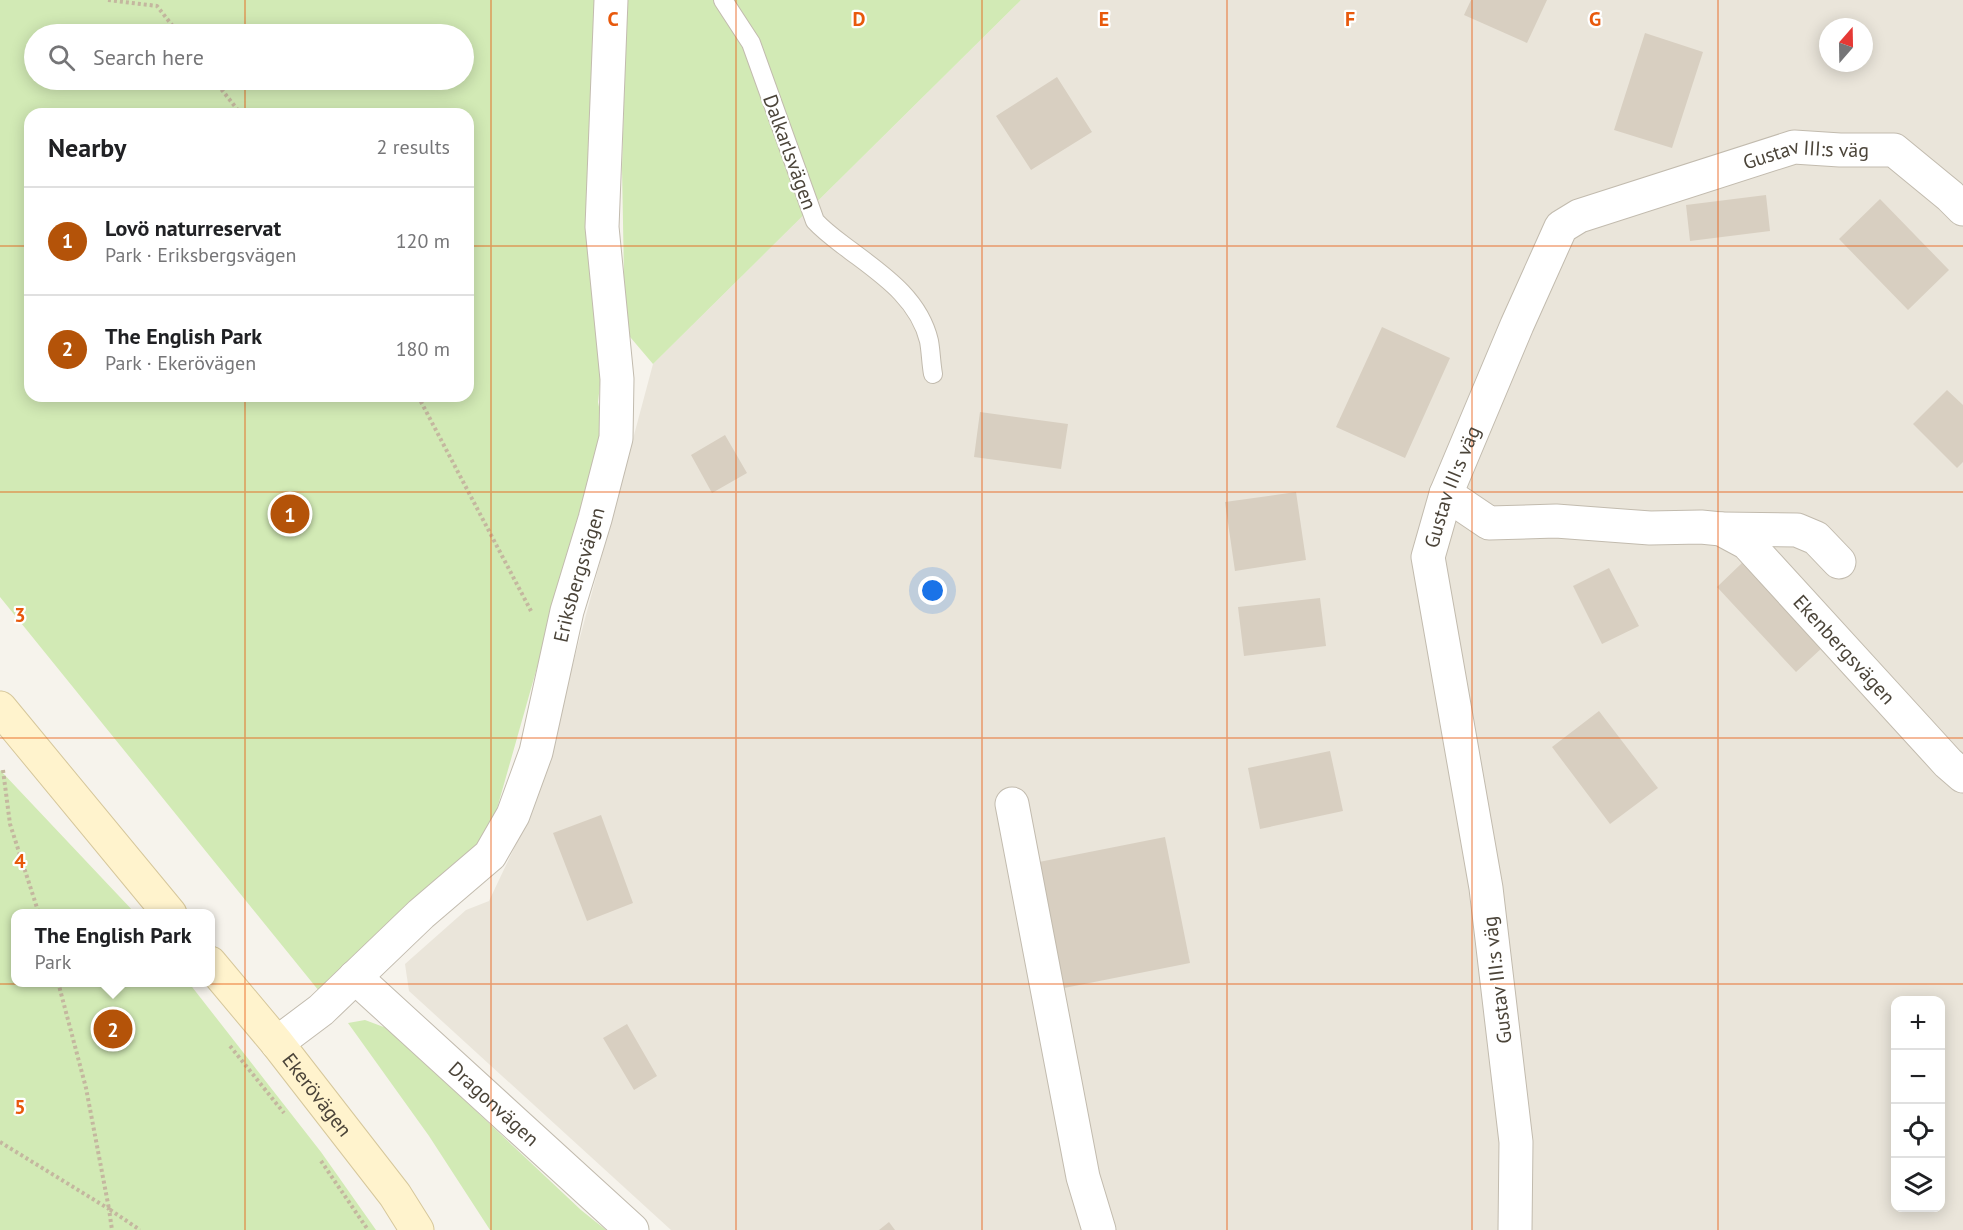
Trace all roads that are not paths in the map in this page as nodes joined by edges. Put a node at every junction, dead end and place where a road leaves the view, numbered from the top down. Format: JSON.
{"nodes":[{"id":1,"x":611,"y":0,"type":"edge"},
{"id":2,"x":723,"y":0,"type":"edge"},
{"id":3,"x":1963,"y":209,"type":"edge"},
{"id":4,"x":933,"y":374,"type":"dead end"},
{"id":5,"x":1446,"y":494,"type":"junction"},
{"id":6,"x":1720,"y":529,"type":"junction"},
{"id":7,"x":1839,"y":562,"type":"dead end"},
{"id":8,"x":0,"y":708,"type":"edge"},
{"id":9,"x":1963,"y":776,"type":"edge"},
{"id":10,"x":1012,"y":804,"type":"dead end"},
{"id":11,"x":166,"y":909,"type":"edge"},
{"id":12,"x":215,"y":969,"type":"edge"},
{"id":13,"x":355,"y":977,"type":"junction"},
{"id":14,"x":277,"y":1043,"type":"junction"},
{"id":15,"x":417,"y":1230,"type":"edge"},
{"id":16,"x":632,"y":1230,"type":"edge"},
{"id":17,"x":1099,"y":1230,"type":"edge"},
{"id":18,"x":1515,"y":1230,"type":"edge"}],
"edges":[{"from":1,"to":13,"type":"street","name":"Eriksbergsvägen"},
{"from":2,"to":4,"type":"lane","name":"Dalkarlsvägen"},
{"from":3,"to":5,"type":"street","name":"Gustav III:s väg"},
{"from":5,"to":6,"type":"street","name":"Ekenbergsvägen"},
{"from":5,"to":18,"type":"street","name":"Gustav III:s väg"},
{"from":6,"to":7,"type":"street","name":"Ekenbergsvägen"},
{"from":6,"to":9,"type":"street","name":"Ekenbergsvägen"},
{"from":8,"to":11,"type":"main road"},
{"from":10,"to":17,"type":"street"},
{"from":12,"to":14,"type":"main road","name":"Ekerövägen"},
{"from":13,"to":14,"type":"street","name":"Eriksbergsvägen"},
{"from":13,"to":16,"type":"street","name":"Dragonvägen"},
{"from":14,"to":15,"type":"main road","name":"Ekerövägen"}]}
